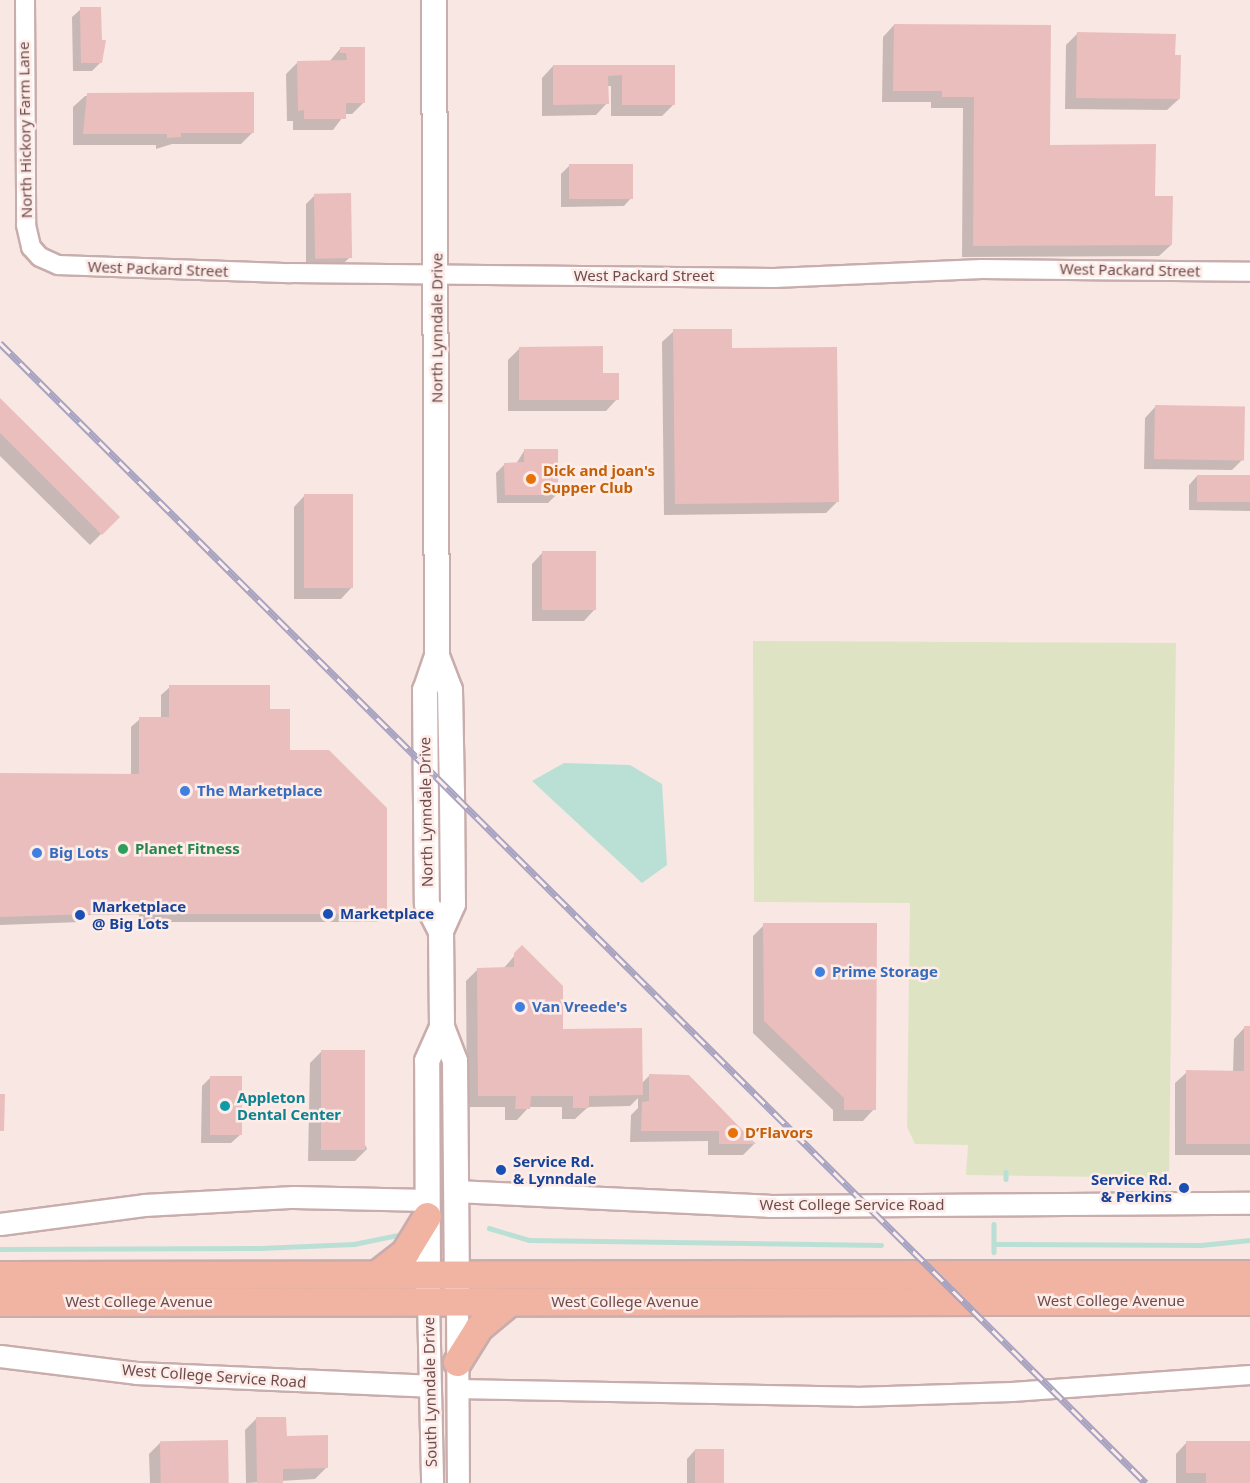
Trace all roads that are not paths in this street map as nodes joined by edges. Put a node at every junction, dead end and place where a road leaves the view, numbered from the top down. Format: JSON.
{"nodes":[{"id":1,"x":25,"y":0,"type":"edge"},
{"id":2,"x":434,"y":0,"type":"edge"},
{"id":3,"x":40,"y":257,"type":"joint"},
{"id":4,"x":1250,"y":272,"type":"edge"},
{"id":5,"x":437,"y":275,"type":"junction"},
{"id":6,"x":442,"y":1027,"type":"junction"},
{"id":7,"x":455,"y":1191,"type":"junction"},
{"id":8,"x":1250,"y":1203,"type":"edge"},
{"id":9,"x":428,"y":1208,"type":"junction"},
{"id":10,"x":0,"y":1224,"type":"edge"},
{"id":11,"x":377,"y":1274,"type":"junction"},
{"id":12,"x":1250,"y":1274,"type":"edge"},
{"id":13,"x":0,"y":1275,"type":"edge"},
{"id":14,"x":456,"y":1275,"type":"junction"},
{"id":15,"x":428,"y":1288,"type":"junction"},
{"id":16,"x":1250,"y":1301,"type":"edge"},
{"id":17,"x":0,"y":1302,"type":"edge"},
{"id":18,"x":457,"y":1302,"type":"junction"},
{"id":19,"x":508,"y":1302,"type":"junction"},
{"id":20,"x":0,"y":1356,"type":"edge"},
{"id":21,"x":457,"y":1362,"type":"junction"},
{"id":22,"x":1250,"y":1375,"type":"edge"},
{"id":23,"x":429,"y":1386,"type":"junction"},
{"id":24,"x":457,"y":1389,"type":"junction"},
{"id":25,"x":432,"y":1483,"type":"edge"},
{"id":26,"x":458,"y":1483,"type":"edge"}],
"edges":[{"from":1,"to":3,"type":"street","name":"North Hickory Farm Lane"},
{"from":2,"to":5,"type":"main road","name":"North Lynndale Drive"},
{"from":3,"to":5,"type":"street","name":"West Packard Street"},
{"from":4,"to":5,"type":"street","name":"West Packard Street"},
{"from":5,"to":6,"type":"main road","name":"North Lynndale Drive"},
{"from":6,"to":7,"type":"main road","name":"North Lynndale Drive"},
{"from":6,"to":9,"type":"main road","name":"North Lynndale Drive"},
{"from":7,"to":8,"type":"street","name":"West College Service Road"},
{"from":7,"to":14,"type":"main road","name":"North Lynndale Drive"},
{"from":9,"to":10,"type":"street"},
{"from":9,"to":11,"type":"main road"},
{"from":9,"to":15,"type":"main road","name":"North Lynndale Drive"},
{"from":11,"to":13,"type":"main road","name":"West College Avenue"},
{"from":11,"to":15,"type":"main road","name":"West College Avenue"},
{"from":12,"to":14,"type":"main road","name":"West College Avenue"},
{"from":14,"to":15,"type":"main road","name":"West College Avenue"},
{"from":14,"to":18,"type":"main road","name":"North Lynndale Drive"},
{"from":15,"to":17,"type":"main road","name":"West College Avenue"},
{"from":15,"to":18,"type":"main road","name":"West College Avenue"},
{"from":15,"to":23,"type":"street","name":"South Lynndale Drive"},
{"from":16,"to":19,"type":"main road","name":"West College Avenue"},
{"from":18,"to":19,"type":"main road","name":"West College Avenue"},
{"from":18,"to":21,"type":"street","name":"South Lynndale Drive"},
{"from":19,"to":21,"type":"main road"},
{"from":20,"to":23,"type":"street","name":"West College Service Road"},
{"from":21,"to":24,"type":"street","name":"South Lynndale Drive"},
{"from":22,"to":24,"type":"street"},
{"from":23,"to":25,"type":"street","name":"South Lynndale Drive"},
{"from":24,"to":26,"type":"street","name":"South Lynndale Drive"}]}
